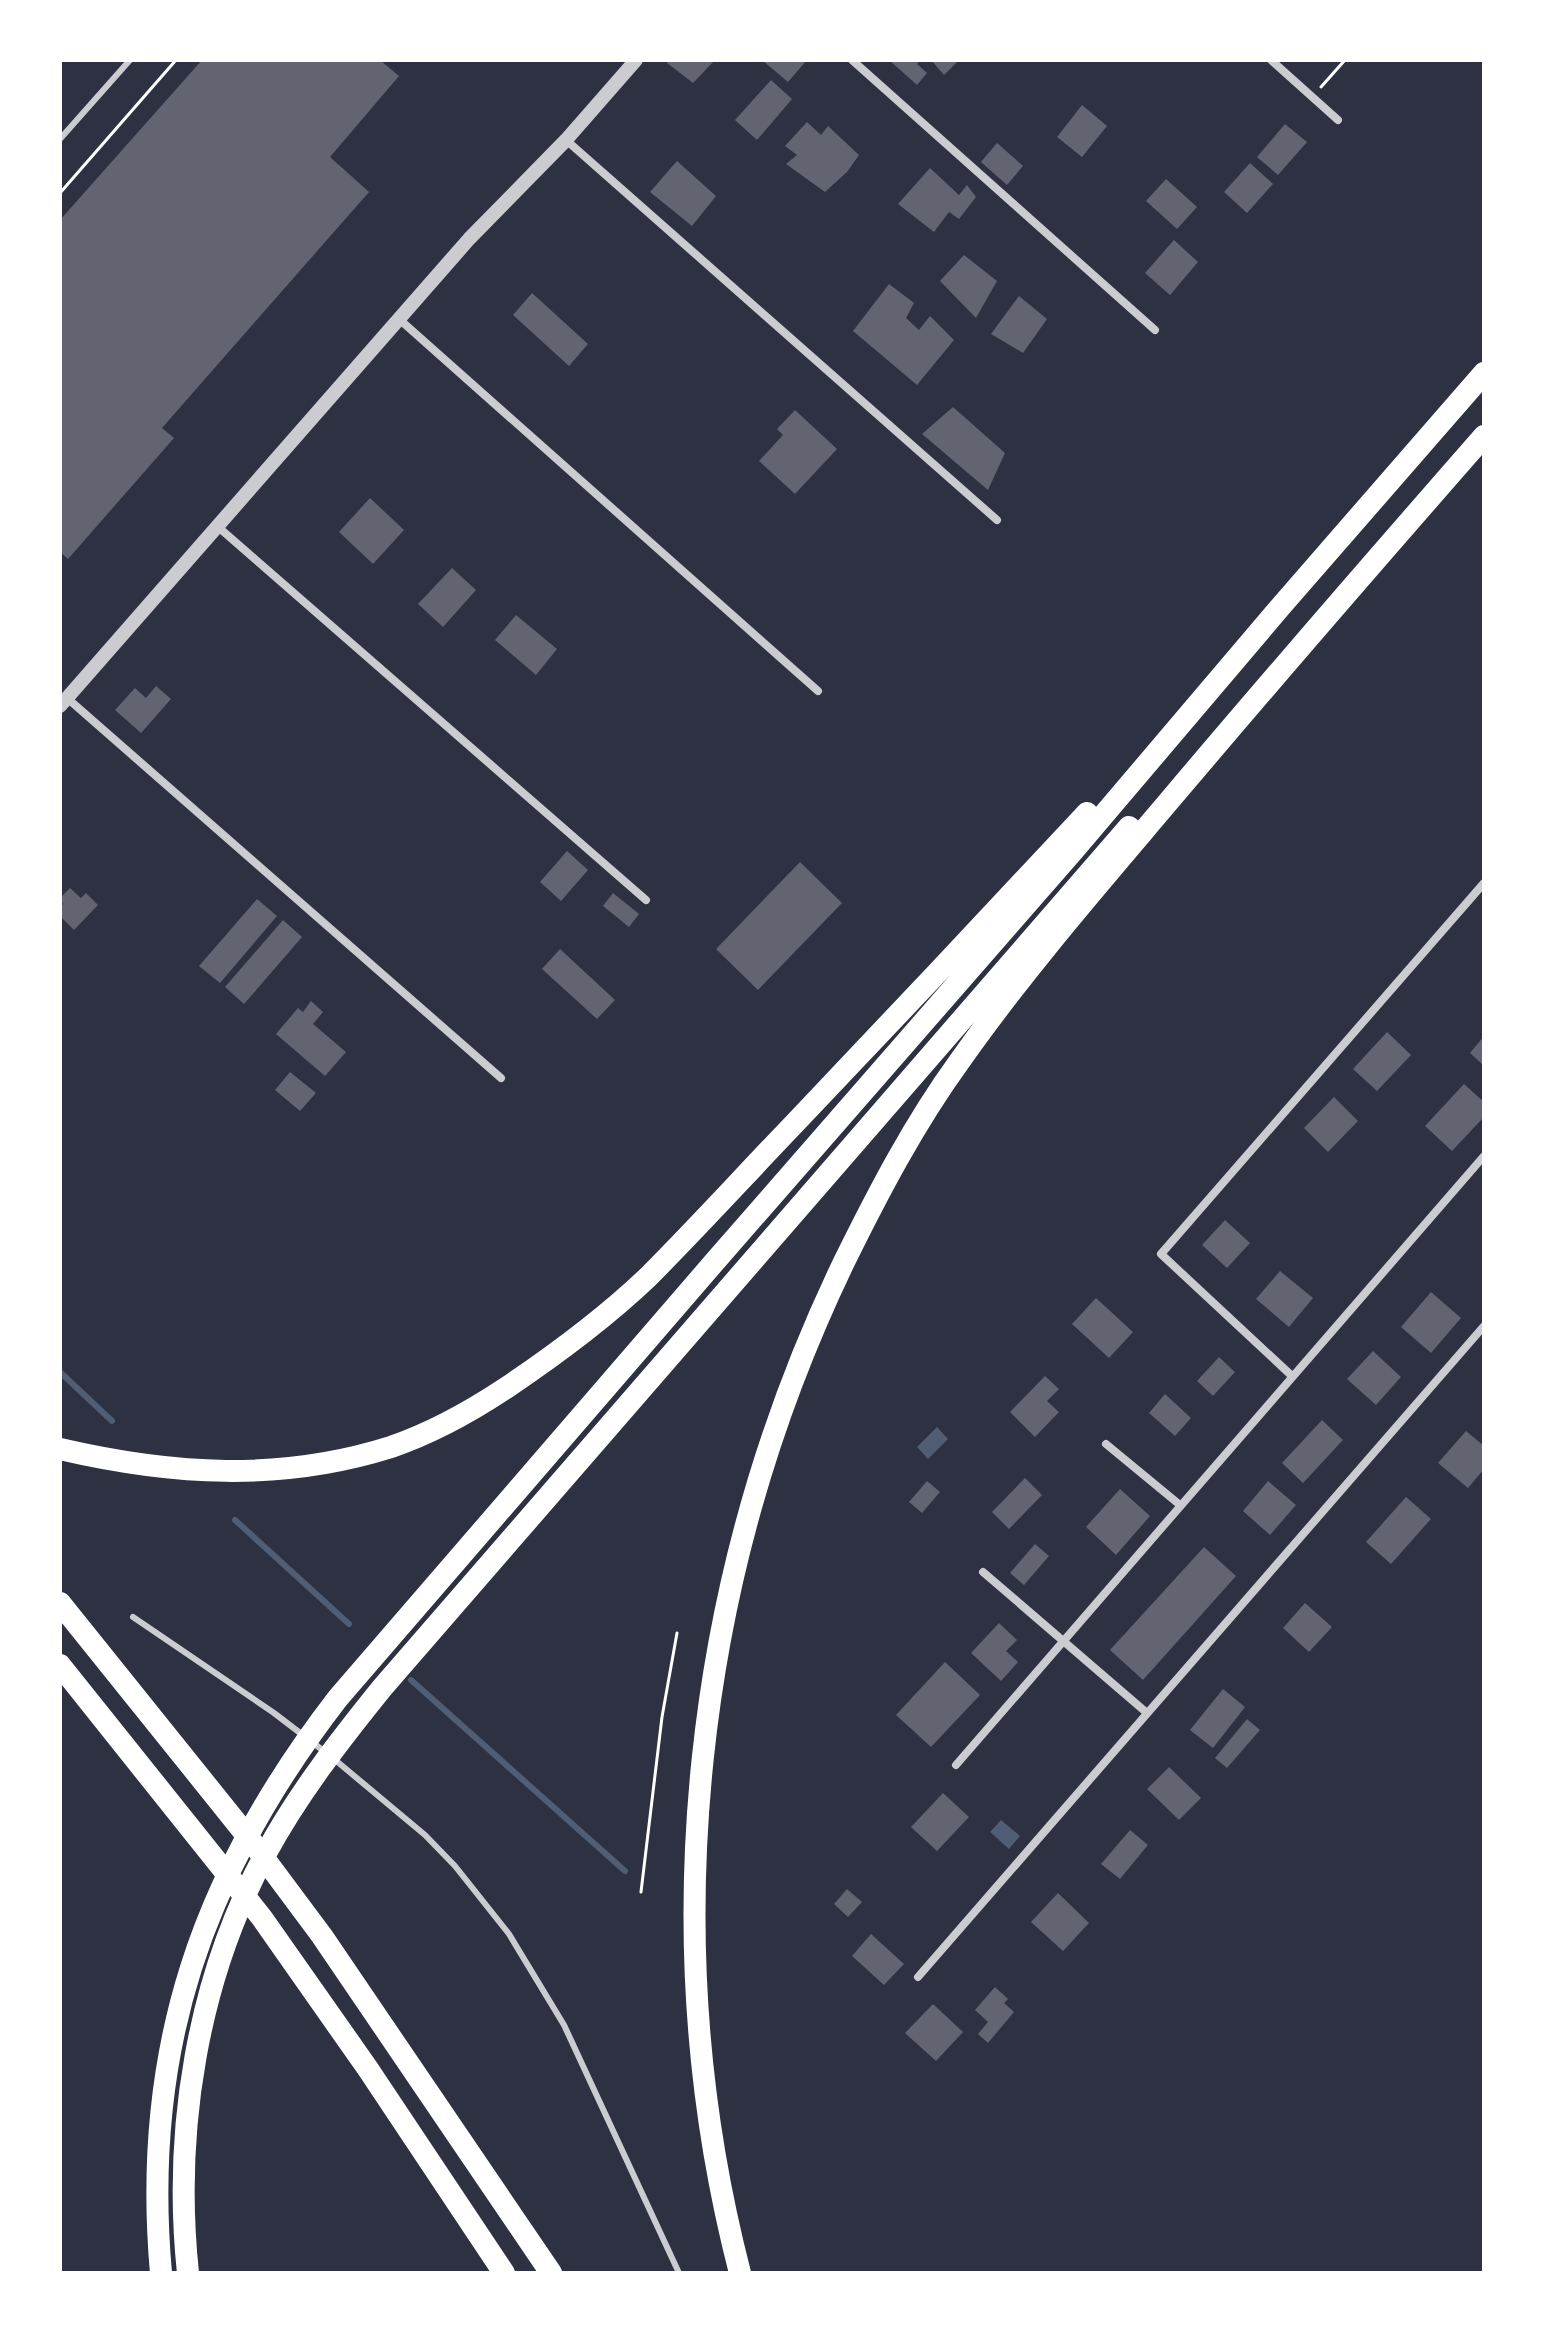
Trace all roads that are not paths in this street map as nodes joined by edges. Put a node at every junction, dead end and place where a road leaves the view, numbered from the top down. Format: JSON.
{"nodes":[{"id":1,"x":130,"y":60,"type":"edge"},
{"id":2,"x":636,"y":60,"type":"edge"},
{"id":3,"x":852,"y":60,"type":"edge"},
{"id":4,"x":1271,"y":60,"type":"edge"},
{"id":5,"x":1338,"y":120,"type":"dead end"},
{"id":6,"x":60,"y":139,"type":"edge"},
{"id":7,"x":566,"y":140,"type":"junction"},
{"id":8,"x":399,"y":319,"type":"junction"},
{"id":9,"x":1155,"y":330,"type":"dead end"},
{"id":10,"x":1484,"y":373,"type":"edge"},
{"id":11,"x":1484,"y":436,"type":"edge"},
{"id":12,"x":997,"y":520,"type":"dead end"},
{"id":13,"x":217,"y":526,"type":"junction"},
{"id":14,"x":1282,"y":605,"type":"junction"},
{"id":15,"x":1316,"y":628,"type":"junction"},
{"id":16,"x":818,"y":691,"type":"dead end"},
{"id":17,"x":64,"y":702,"type":"edge"},
{"id":18,"x":1484,"y":883,"type":"edge"},
{"id":19,"x":646,"y":900,"type":"dead end"},
{"id":20,"x":501,"y":1078,"type":"dead end"},
{"id":21,"x":1484,"y":1156,"type":"edge"},
{"id":22,"x":1484,"y":1326,"type":"edge"},
{"id":23,"x":1292,"y":1376,"type":"junction"},
{"id":24,"x":1106,"y":1444,"type":"dead end"},
{"id":25,"x":60,"y":1449,"type":"edge"},
{"id":26,"x":1180,"y":1505,"type":"junction"},
{"id":27,"x":983,"y":1572,"type":"dead end"},
{"id":28,"x":60,"y":1603,"type":"edge"},
{"id":29,"x":133,"y":1617,"type":"dead end"},
{"id":30,"x":1062,"y":1641,"type":"junction"},
{"id":31,"x":60,"y":1665,"type":"edge"},
{"id":32,"x":1147,"y":1713,"type":"junction"},
{"id":33,"x":956,"y":1765,"type":"dead end"},
{"id":34,"x":918,"y":1977,"type":"dead end"},
{"id":35,"x":161,"y":2273,"type":"edge"},
{"id":36,"x":188,"y":2273,"type":"edge"},
{"id":37,"x":504,"y":2273,"type":"edge"},
{"id":38,"x":551,"y":2273,"type":"edge"},
{"id":39,"x":679,"y":2273,"type":"edge"},
{"id":40,"x":740,"y":2273,"type":"edge"}],
"edges":[{"from":1,"to":6,"type":"lane"},
{"from":2,"to":7,"type":"street"},
{"from":3,"to":9,"type":"street"},
{"from":4,"to":5,"type":"street"},
{"from":7,"to":8,"type":"street"},
{"from":7,"to":12,"type":"street"},
{"from":8,"to":13,"type":"street"},
{"from":8,"to":16,"type":"street"},
{"from":10,"to":14,"type":"highway"},
{"from":11,"to":15,"type":"highway"},
{"from":13,"to":17,"type":"street"},
{"from":13,"to":19,"type":"street"},
{"from":14,"to":25,"type":"highway"},
{"from":14,"to":35,"type":"highway"},
{"from":15,"to":36,"type":"highway"},
{"from":15,"to":40,"type":"highway"},
{"from":17,"to":20,"type":"street"},
{"from":18,"to":23,"type":"street"},
{"from":21,"to":23,"type":"street"},
{"from":22,"to":32,"type":"street"},
{"from":23,"to":26,"type":"street"},
{"from":24,"to":26,"type":"street"},
{"from":26,"to":30,"type":"street"},
{"from":27,"to":30,"type":"street"},
{"from":28,"to":38,"type":"highway"},
{"from":29,"to":39,"type":"lane"},
{"from":30,"to":32,"type":"street"},
{"from":30,"to":33,"type":"street"},
{"from":31,"to":37,"type":"highway"},
{"from":32,"to":34,"type":"street"}]}
